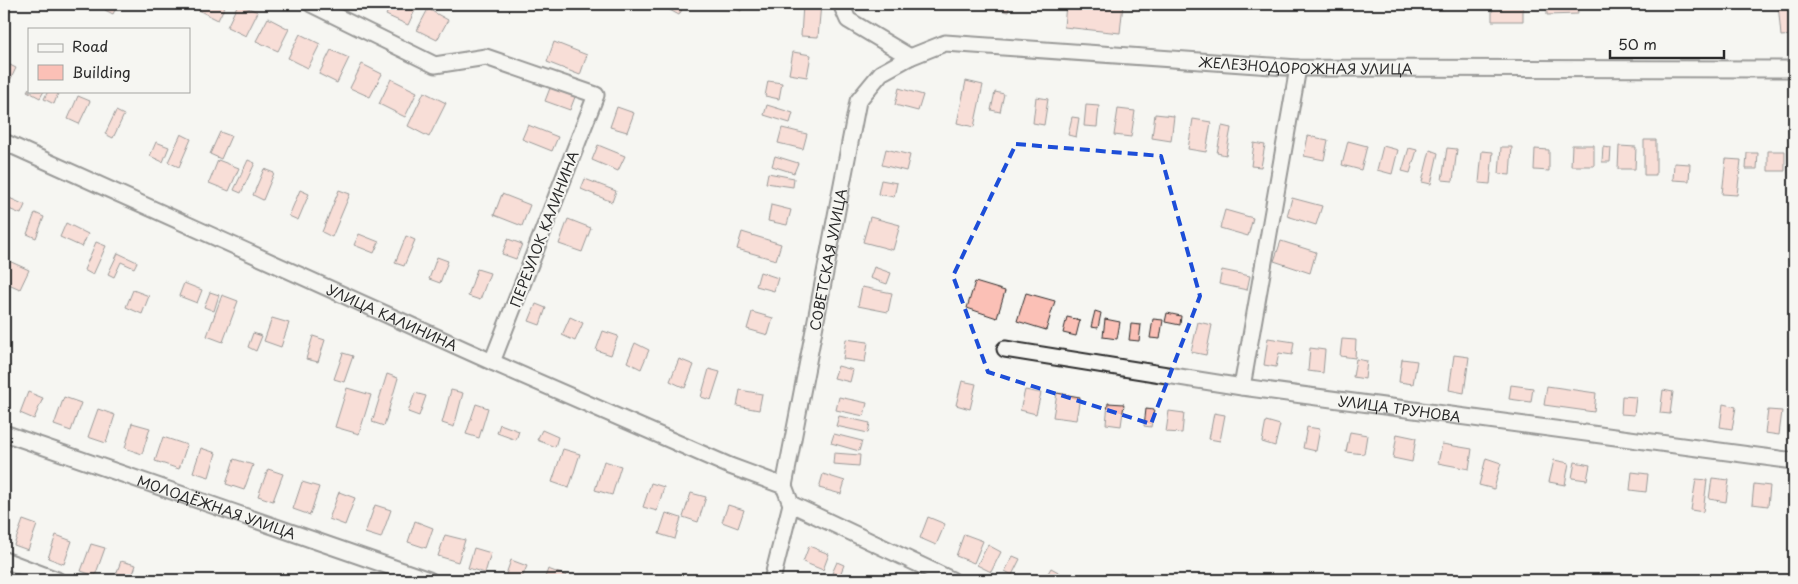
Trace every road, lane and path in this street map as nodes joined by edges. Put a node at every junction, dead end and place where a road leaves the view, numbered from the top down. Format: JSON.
{"nodes":[{"id":1,"x":311,"y":4,"type":"edge"},
{"id":2,"x":841,"y":4,"type":"edge"},
{"id":3,"x":910,"y":57,"type":"junction"},
{"id":4,"x":1298,"y":68,"type":"junction"},
{"id":5,"x":1794,"y":69,"type":"edge"},
{"id":6,"x":4,"y":142,"type":"edge"},
{"id":7,"x":1005,"y":348,"type":"dead end"},
{"id":8,"x":492,"y":362,"type":"junction"},
{"id":9,"x":1242,"y":387,"type":"junction"},
{"id":10,"x":4,"y":433,"type":"edge"},
{"id":11,"x":1794,"y":462,"type":"edge"},
{"id":12,"x":784,"y":486,"type":"junction"},
{"id":13,"x":791,"y":504,"type":"junction"},
{"id":14,"x":4,"y":560,"type":"edge"},
{"id":15,"x":57,"y":580,"type":"edge"},
{"id":16,"x":429,"y":580,"type":"edge"},
{"id":17,"x":772,"y":580,"type":"edge"},
{"id":18,"x":952,"y":580,"type":"edge"}],
"edges":[{"from":1,"to":8,"type":"street","name":"ПЕРЕУЛОК КАЛИНИНА"},
{"from":2,"to":3,"type":"street"},
{"from":3,"to":4,"type":"street","name":"ЖЕЛЕЗНОДОРОЖНАЯ УЛИЦА"},
{"from":3,"to":12,"type":"street","name":"СОВЕТСКАЯ УЛИЦА"},
{"from":4,"to":5,"type":"street","name":"ЖЕЛЕЗНОДОРОЖНАЯ УЛИЦА"},
{"from":4,"to":9,"type":"street"},
{"from":6,"to":8,"type":"street","name":"УЛИЦА КАЛИНИНА"},
{"from":7,"to":9,"type":"street","name":"УЛИЦА ТРУНОВА"},
{"from":8,"to":12,"type":"street","name":"УЛИЦА КАЛИНИНА"},
{"from":9,"to":11,"type":"street","name":"УЛИЦА ТРУНОВА"},
{"from":10,"to":16,"type":"street","name":"МОЛОДЁЖНАЯ УЛИЦА"},
{"from":12,"to":13,"type":"street"},
{"from":13,"to":17,"type":"street"},
{"from":13,"to":18,"type":"street"},
{"from":14,"to":15,"type":"street"}]}
